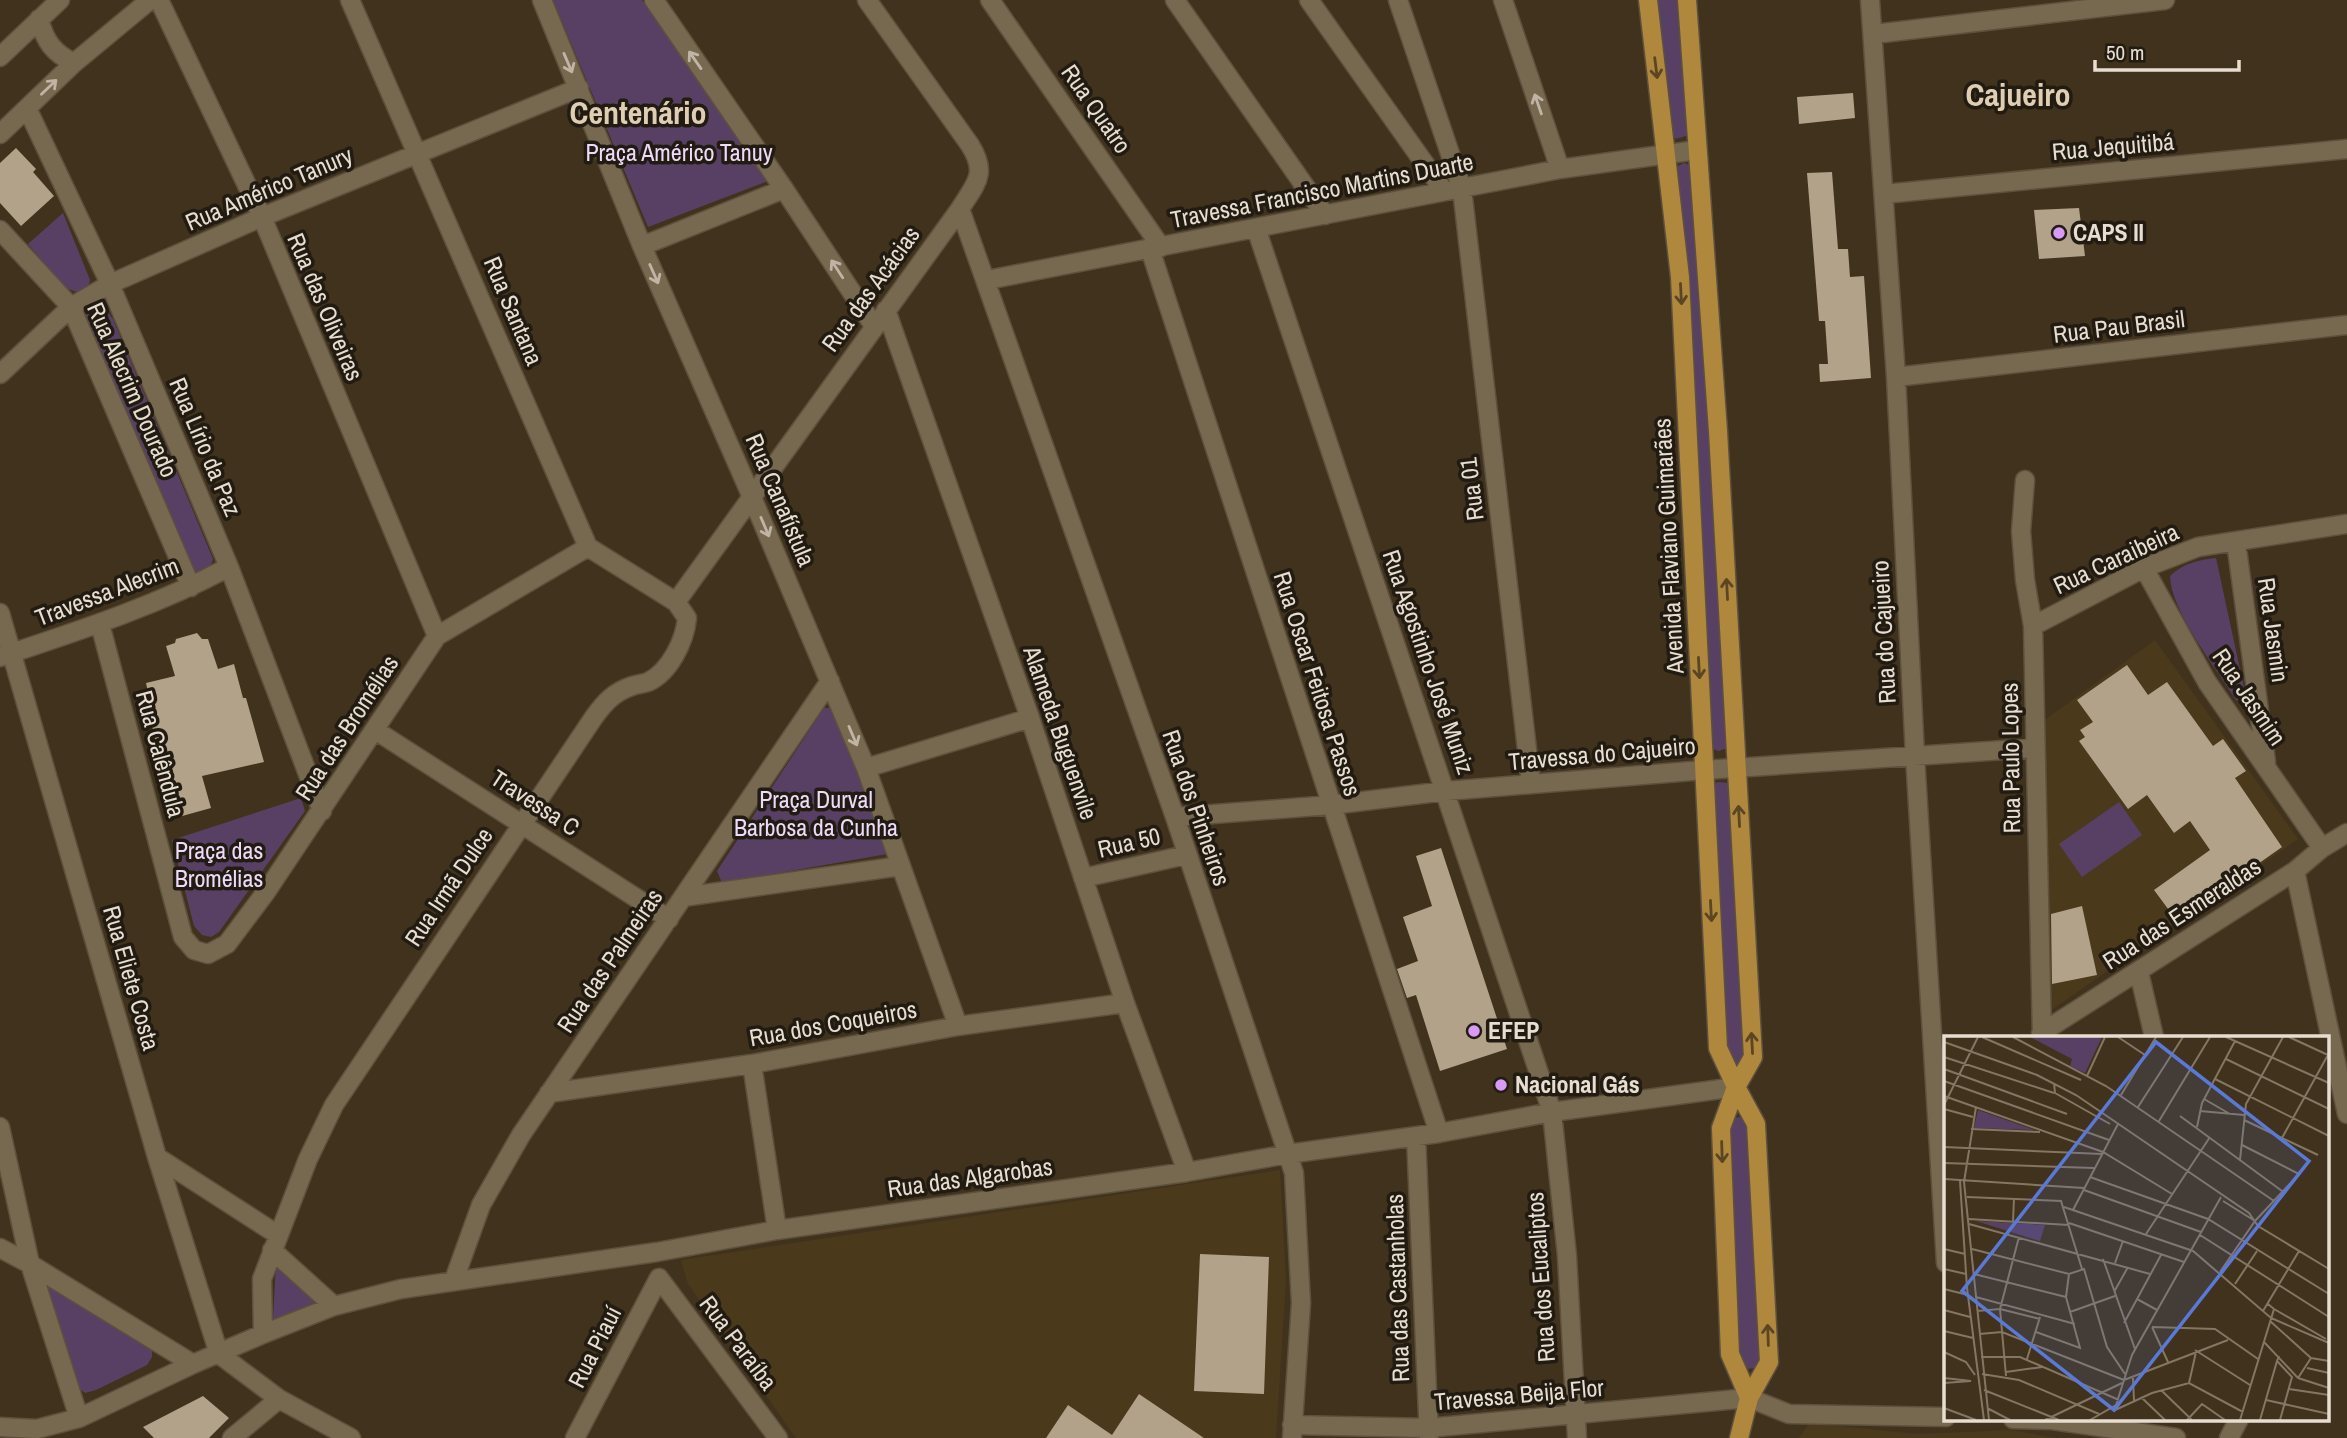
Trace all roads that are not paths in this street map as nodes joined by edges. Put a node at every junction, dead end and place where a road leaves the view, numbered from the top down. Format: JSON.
{"nodes":[{"id":1,"x":60,"y":0,"type":"edge"},
{"id":2,"x":150,"y":0,"type":"edge"},
{"id":3,"x":159,"y":0,"type":"edge"},
{"id":4,"x":349,"y":0,"type":"edge"},
{"id":5,"x":542,"y":0,"type":"edge"},
{"id":6,"x":654,"y":0,"type":"edge"},
{"id":7,"x":867,"y":0,"type":"edge"},
{"id":8,"x":990,"y":0,"type":"edge"},
{"id":9,"x":1175,"y":0,"type":"edge"},
{"id":10,"x":1309,"y":0,"type":"edge"},
{"id":11,"x":1398,"y":0,"type":"edge"},
{"id":12,"x":1503,"y":0,"type":"edge"},
{"id":13,"x":1648,"y":0,"type":"edge"},
{"id":14,"x":1687,"y":0,"type":"edge"},
{"id":15,"x":1870,"y":0,"type":"edge"},
{"id":16,"x":2165,"y":0,"type":"edge"},
{"id":17,"x":39,"y":19,"type":"junction"},
{"id":18,"x":1874,"y":34,"type":"junction"},
{"id":19,"x":1,"y":54,"type":"edge"},
{"id":20,"x":74,"y":63,"type":"junction"},
{"id":21,"x":579,"y":88,"type":"junction"},
{"id":22,"x":27,"y":108,"type":"junction"},
{"id":23,"x":0,"y":134,"type":"edge"},
{"id":24,"x":2347,"y":149,"type":"edge"},
{"id":25,"x":1697,"y":150,"type":"junction"},
{"id":26,"x":1666,"y":153,"type":"junction"},
{"id":27,"x":418,"y":154,"type":"junction"},
{"id":28,"x":1560,"y":169,"type":"junction"},
{"id":29,"x":784,"y":189,"type":"junction"},
{"id":30,"x":1453,"y":190,"type":"junction"},
{"id":31,"x":1884,"y":194,"type":"junction"},
{"id":32,"x":960,"y":209,"type":"junction"},
{"id":33,"x":1325,"y":215,"type":"junction"},
{"id":34,"x":261,"y":217,"type":"junction"},
{"id":35,"x":1256,"y":228,"type":"junction"},
{"id":36,"x":0,"y":230,"type":"edge"},
{"id":37,"x":642,"y":246,"type":"junction"},
{"id":38,"x":1156,"y":248,"type":"junction"},
{"id":39,"x":987,"y":280,"type":"junction"},
{"id":40,"x":110,"y":284,"type":"junction"},
{"id":41,"x":71,"y":307,"type":"junction"},
{"id":42,"x":886,"y":310,"type":"junction"},
{"id":43,"x":2347,"y":325,"type":"edge"},
{"id":44,"x":874,"y":326,"type":"junction"},
{"id":45,"x":0,"y":374,"type":"edge"},
{"id":46,"x":1896,"y":377,"type":"junction"},
{"id":47,"x":2025,"y":480,"type":"dead end"},
{"id":48,"x":751,"y":495,"type":"junction"},
{"id":49,"x":2347,"y":524,"type":"edge"},
{"id":50,"x":2236,"y":542,"type":"junction"},
{"id":51,"x":588,"y":547,"type":"junction"},
{"id":52,"x":229,"y":567,"type":"junction"},
{"id":53,"x":2144,"y":568,"type":"junction"},
{"id":54,"x":191,"y":587,"type":"junction"},
{"id":55,"x":676,"y":602,"type":"junction"},
{"id":56,"x":0,"y":613,"type":"edge"},
{"id":57,"x":100,"y":624,"type":"junction"},
{"id":58,"x":2033,"y":626,"type":"junction"},
{"id":59,"x":437,"y":636,"type":"junction"},
{"id":60,"x":6,"y":655,"type":"edge"},
{"id":61,"x":830,"y":681,"type":"junction"},
{"id":62,"x":1030,"y":718,"type":"junction"},
{"id":63,"x":375,"y":730,"type":"junction"},
{"id":64,"x":2034,"y":748,"type":"junction"},
{"id":65,"x":1915,"y":757,"type":"junction"},
{"id":66,"x":2266,"y":765,"type":"junction"},
{"id":67,"x":866,"y":768,"type":"junction"},
{"id":68,"x":1737,"y":768,"type":"junction"},
{"id":69,"x":1704,"y":770,"type":"junction"},
{"id":70,"x":1531,"y":784,"type":"junction"},
{"id":71,"x":1446,"y":791,"type":"junction"},
{"id":72,"x":1331,"y":805,"type":"junction"},
{"id":73,"x":322,"y":811,"type":"junction"},
{"id":74,"x":1175,"y":817,"type":"junction"},
{"id":75,"x":521,"y":823,"type":"junction"},
{"id":76,"x":2347,"y":833,"type":"edge"},
{"id":77,"x":2322,"y":848,"type":"junction"},
{"id":78,"x":1186,"y":855,"type":"junction"},
{"id":79,"x":901,"y":866,"type":"junction"},
{"id":80,"x":2295,"y":871,"type":"junction"},
{"id":81,"x":1083,"y":878,"type":"junction"},
{"id":82,"x":683,"y":897,"type":"junction"},
{"id":83,"x":669,"y":919,"type":"junction"},
{"id":84,"x":183,"y":937,"type":"joint"},
{"id":85,"x":2139,"y":972,"type":"junction"},
{"id":86,"x":1125,"y":1003,"type":"junction"},
{"id":87,"x":958,"y":1026,"type":"junction"},
{"id":88,"x":2041,"y":1035,"type":"edge"},
{"id":89,"x":2154,"y":1036,"type":"edge"},
{"id":90,"x":752,"y":1064,"type":"junction"},
{"id":91,"x":1736,"y":1087,"type":"junction"},
{"id":92,"x":549,"y":1093,"type":"junction"},
{"id":93,"x":1552,"y":1112,"type":"junction"},
{"id":94,"x":2347,"y":1114,"type":"edge"},
{"id":95,"x":0,"y":1127,"type":"edge"},
{"id":96,"x":1439,"y":1133,"type":"junction"},
{"id":97,"x":1416,"y":1136,"type":"junction"},
{"id":98,"x":1288,"y":1154,"type":"junction"},
{"id":99,"x":157,"y":1157,"type":"junction"},
{"id":100,"x":1187,"y":1172,"type":"junction"},
{"id":101,"x":777,"y":1230,"type":"junction"},
{"id":102,"x":1944,"y":1230,"type":"edge"},
{"id":103,"x":275,"y":1243,"type":"junction"},
{"id":104,"x":0,"y":1248,"type":"edge"},
{"id":105,"x":657,"y":1252,"type":"junction"},
{"id":106,"x":30,"y":1264,"type":"junction"},
{"id":107,"x":659,"y":1278,"type":"junction"},
{"id":108,"x":454,"y":1280,"type":"junction"},
{"id":109,"x":334,"y":1306,"type":"junction"},
{"id":110,"x":263,"y":1334,"type":"junction"},
{"id":111,"x":219,"y":1354,"type":"junction"},
{"id":112,"x":193,"y":1364,"type":"junction"},
{"id":113,"x":1749,"y":1398,"type":"junction"},
{"id":114,"x":279,"y":1399,"type":"junction"},
{"id":115,"x":1575,"y":1415,"type":"junction"},
{"id":116,"x":1944,"y":1417,"type":"edge"},
{"id":117,"x":79,"y":1418,"type":"junction"},
{"id":118,"x":2059,"y":1420,"type":"edge"},
{"id":119,"x":2238,"y":1420,"type":"edge"},
{"id":120,"x":0,"y":1427,"type":"edge"},
{"id":121,"x":1292,"y":1431,"type":"edge"},
{"id":122,"x":1428,"y":1433,"type":"edge"},
{"id":123,"x":1739,"y":1437,"type":"edge"},
{"id":124,"x":232,"y":1438,"type":"edge"},
{"id":125,"x":351,"y":1438,"type":"edge"},
{"id":126,"x":575,"y":1438,"type":"edge"},
{"id":127,"x":778,"y":1438,"type":"edge"},
{"id":128,"x":1577,"y":1438,"type":"edge"},
{"id":129,"x":2176,"y":1438,"type":"edge"},
{"id":130,"x":2228,"y":1438,"type":"edge"}],
"edges":[{"from":1,"to":17,"type":"street"},
{"from":2,"to":20,"type":"street"},
{"from":3,"to":34,"type":"street","name":"Rua das Oliveiras"},
{"from":4,"to":27,"type":"street","name":"Rua Santana"},
{"from":5,"to":21,"type":"street","name":"Rua Canafístula","one_way":true},
{"from":29,"to":6,"type":"street","one_way":true},
{"from":7,"to":32,"type":"street","name":"Rua das Acácias"},
{"from":8,"to":38,"type":"street","name":"Rua Quatro"},
{"from":9,"to":33,"type":"street"},
{"from":10,"to":30,"type":"street"},
{"from":11,"to":30,"type":"street","name":"Rua 01"},
{"from":28,"to":12,"type":"street","one_way":true},
{"from":13,"to":26,"type":"main road","name":"Avenida Flaviano Guimarães","one_way":true},
{"from":14,"to":25,"type":"main road"},
{"from":15,"to":18,"type":"street","name":"Rua do Cajueiro"},
{"from":16,"to":18,"type":"street"},
{"from":17,"to":19,"type":"street"},
{"from":17,"to":20,"type":"street"},
{"from":18,"to":31,"type":"street","name":"Rua do Cajueiro"},
{"from":22,"to":20,"type":"street","one_way":true},
{"from":21,"to":27,"type":"street","name":"Rua Américo Tanury"},
{"from":21,"to":37,"type":"street","name":"Rua Canafístula"},
{"from":22,"to":23,"type":"street"},
{"from":22,"to":40,"type":"street","name":"Rua Lírio da Paz"},
{"from":24,"to":31,"type":"street","name":"Rua Jequitibá"},
{"from":25,"to":26,"type":"street","name":"Travessa Francisco Martins Duarte"},
{"from":68,"to":25,"type":"main road","one_way":true},
{"from":26,"to":28,"type":"street","name":"Travessa Francisco Martins Duarte"},
{"from":26,"to":69,"type":"main road","name":"Avenida Flaviano Guimarães","one_way":true},
{"from":27,"to":34,"type":"street","name":"Rua Américo Tanury"},
{"from":27,"to":51,"type":"street","name":"Rua Santana"},
{"from":28,"to":30,"type":"street","name":"Travessa Francisco Martins Duarte"},
{"from":29,"to":37,"type":"street"},
{"from":44,"to":29,"type":"street","one_way":true},
{"from":30,"to":33,"type":"street","name":"Travessa Francisco Martins Duarte"},
{"from":30,"to":70,"type":"street","name":"Rua 01"},
{"from":31,"to":46,"type":"street","name":"Rua do Cajueiro"},
{"from":32,"to":39,"type":"street","name":"Rua dos Pinheiros"},
{"from":32,"to":42,"type":"street","name":"Rua das Acácias"},
{"from":33,"to":35,"type":"street","name":"Travessa Francisco Martins Duarte"},
{"from":34,"to":40,"type":"street","name":"Rua Américo Tanury"},
{"from":34,"to":59,"type":"street","name":"Rua das Oliveiras"},
{"from":35,"to":38,"type":"street","name":"Travessa Francisco Martins Duarte"},
{"from":35,"to":71,"type":"street","name":"Rua Agostinho José Muniz"},
{"from":36,"to":41,"type":"street","name":"Rua Alecrim Dourado"},
{"from":37,"to":48,"type":"street","name":"Rua Canafístula","one_way":true},
{"from":38,"to":39,"type":"street","name":"Travessa Francisco Martins Duarte"},
{"from":38,"to":72,"type":"street","name":"Rua Oscar Feitosa Passos"},
{"from":39,"to":74,"type":"street","name":"Rua dos Pinheiros"},
{"from":40,"to":41,"type":"street","name":"Rua Américo Tanury"},
{"from":40,"to":52,"type":"street","name":"Rua Lírio da Paz"},
{"from":41,"to":45,"type":"street","name":"Rua Américo Tanury"},
{"from":41,"to":54,"type":"street","name":"Rua Alecrim Dourado"},
{"from":42,"to":44,"type":"street","name":"Rua das Acácias"},
{"from":42,"to":62,"type":"street","name":"Alameda Buguenvile"},
{"from":43,"to":46,"type":"street","name":"Rua Pau Brasil"},
{"from":44,"to":48,"type":"street","name":"Rua das Acácias"},
{"from":46,"to":65,"type":"street","name":"Rua do Cajueiro"},
{"from":47,"to":58,"type":"street","name":"Rua Paulo Lopes"},
{"from":48,"to":55,"type":"street","name":"Rua das Acácias"},
{"from":48,"to":61,"type":"street","name":"Rua Canafístula","one_way":true},
{"from":49,"to":50,"type":"street","name":"Rua Caraibeira"},
{"from":50,"to":53,"type":"street","name":"Rua Caraibeira"},
{"from":50,"to":66,"type":"street","name":"Rua Jasmin"},
{"from":51,"to":55,"type":"street"},
{"from":51,"to":59,"type":"street","name":"Rua das Bromélias"},
{"from":52,"to":54,"type":"street","name":"Travessa Alecrim"},
{"from":52,"to":73,"type":"street","name":"Rua Lírio da Paz"},
{"from":53,"to":58,"type":"street","name":"Rua Caraibeira"},
{"from":53,"to":66,"type":"street","name":"Rua Jasmim"},
{"from":54,"to":57,"type":"street","name":"Travessa Alecrim"},
{"from":55,"to":75,"type":"street","name":"Rua Irmã Dulce"},
{"from":56,"to":60,"type":"street","name":"Rua Eliete Costa"},
{"from":57,"to":60,"type":"street","name":"Travessa Alecrim"},
{"from":57,"to":84,"type":"street","name":"Rua Calêndula"},
{"from":58,"to":64,"type":"street","name":"Rua Paulo Lopes"},
{"from":59,"to":63,"type":"street","name":"Rua das Bromélias"},
{"from":60,"to":99,"type":"street","name":"Rua Eliete Costa"},
{"from":61,"to":67,"type":"street","name":"Rua Canafístula","one_way":true},
{"from":61,"to":82,"type":"street","name":"Rua das Palmeiras"},
{"from":62,"to":67,"type":"street"},
{"from":62,"to":81,"type":"street","name":"Alameda Buguenvile"},
{"from":63,"to":73,"type":"street","name":"Rua das Bromélias"},
{"from":63,"to":75,"type":"street","name":"Travessa C"},
{"from":64,"to":65,"type":"street","name":"Travessa do Cajueiro"},
{"from":64,"to":88,"type":"street","name":"Rua Paulo Lopes"},
{"from":65,"to":68,"type":"street","name":"Travessa do Cajueiro"},
{"from":65,"to":102,"type":"street","name":"Rua do Cajueiro"},
{"from":66,"to":77,"type":"street","name":"Rua Jasmim"},
{"from":67,"to":79,"type":"street","name":"Rua Canafístula"},
{"from":68,"to":69,"type":"street","name":"Travessa do Cajueiro"},
{"from":91,"to":68,"type":"main road","one_way":true},
{"from":69,"to":70,"type":"street","name":"Travessa do Cajueiro"},
{"from":69,"to":91,"type":"main road","name":"Avenida Flaviano Guimarães","one_way":true},
{"from":70,"to":71,"type":"street","name":"Travessa do Cajueiro"},
{"from":71,"to":72,"type":"street","name":"Travessa do Cajueiro"},
{"from":71,"to":93,"type":"street","name":"Rua Agostinho José Muniz"},
{"from":72,"to":74,"type":"street","name":"Travessa do Cajueiro"},
{"from":72,"to":96,"type":"street","name":"Rua Oscar Feitosa Passos"},
{"from":73,"to":84,"type":"street","name":"Rua das Bromélias"},
{"from":74,"to":78,"type":"street","name":"Rua dos Pinheiros"},
{"from":75,"to":83,"type":"street","name":"Travessa C"},
{"from":75,"to":103,"type":"street","name":"Rua Irmã Dulce"},
{"from":76,"to":77,"type":"street","name":"Rua das Esmeraldas"},
{"from":77,"to":80,"type":"street","name":"Rua das Esmeraldas"},
{"from":78,"to":81,"type":"street","name":"Rua 50"},
{"from":78,"to":98,"type":"street","name":"Rua dos Pinheiros"},
{"from":79,"to":82,"type":"street"},
{"from":79,"to":87,"type":"street","name":"Rua Canafístula"},
{"from":80,"to":85,"type":"street","name":"Rua das Esmeraldas"},
{"from":80,"to":94,"type":"street"},
{"from":81,"to":86,"type":"street","name":"Alameda Buguenvile"},
{"from":82,"to":83,"type":"street","name":"Rua das Palmeiras"},
{"from":83,"to":92,"type":"street","name":"Rua das Palmeiras"},
{"from":85,"to":88,"type":"street","name":"Rua das Esmeraldas"},
{"from":85,"to":89,"type":"street"},
{"from":86,"to":87,"type":"street","name":"Rua dos Coqueiros"},
{"from":86,"to":100,"type":"street","name":"Alameda Buguenvile"},
{"from":87,"to":90,"type":"street","name":"Rua dos Coqueiros"},
{"from":90,"to":92,"type":"street","name":"Rua dos Coqueiros"},
{"from":90,"to":101,"type":"street"},
{"from":91,"to":93,"type":"street","name":"Rua das Algarobas"},
{"from":91,"to":113,"type":"main road","one_way":true},
{"from":113,"to":91,"type":"main road","name":"Avenida Flaviano Guimarães","one_way":true},
{"from":92,"to":108,"type":"street","name":"Rua das Palmeiras"},
{"from":93,"to":96,"type":"street","name":"Rua das Algarobas"},
{"from":93,"to":115,"type":"street","name":"Rua dos Eucaliptos"},
{"from":95,"to":106,"type":"street"},
{"from":96,"to":97,"type":"street","name":"Rua das Algarobas"},
{"from":97,"to":98,"type":"street","name":"Rua das Algarobas"},
{"from":97,"to":122,"type":"street","name":"Rua das Castanholas"},
{"from":98,"to":100,"type":"street","name":"Rua das Algarobas"},
{"from":98,"to":121,"type":"street","name":"Rua dos Pinheiros"},
{"from":99,"to":103,"type":"street"},
{"from":99,"to":111,"type":"street","name":"Rua Eliete Costa"},
{"from":100,"to":101,"type":"street","name":"Rua das Algarobas"},
{"from":101,"to":105,"type":"street","name":"Rua das Algarobas"},
{"from":103,"to":109,"type":"street"},
{"from":103,"to":110,"type":"street","name":"Rua Irmã Dulce"},
{"from":104,"to":106,"type":"street"},
{"from":105,"to":107,"type":"street"},
{"from":105,"to":108,"type":"street","name":"Rua das Algarobas"},
{"from":106,"to":112,"type":"street"},
{"from":106,"to":117,"type":"street"},
{"from":107,"to":126,"type":"street","name":"Rua Piauí"},
{"from":107,"to":127,"type":"street","name":"Rua Paraíba"},
{"from":108,"to":109,"type":"street","name":"Rua das Algarobas"},
{"from":109,"to":110,"type":"street","name":"Rua das Algarobas"},
{"from":110,"to":111,"type":"street","name":"Rua das Algarobas"},
{"from":111,"to":112,"type":"street","name":"Rua das Algarobas"},
{"from":111,"to":114,"type":"street"},
{"from":112,"to":117,"type":"street","name":"Rua das Algarobas"},
{"from":113,"to":115,"type":"street","name":"Travessa Beija Flor"},
{"from":113,"to":116,"type":"street"},
{"from":113,"to":123,"type":"main road","name":"Avenida Flaviano Guimarães"},
{"from":114,"to":124,"type":"street"},
{"from":114,"to":125,"type":"street"},
{"from":115,"to":122,"type":"street","name":"Travessa Beija Flor"},
{"from":115,"to":128,"type":"street","name":"Rua dos Eucaliptos"},
{"from":117,"to":120,"type":"street","name":"Rua das Algarobas"},
{"from":118,"to":129,"type":"street"},
{"from":119,"to":130,"type":"street"},
{"from":121,"to":122,"type":"street","name":"Travessa Beija Flor"}]}
